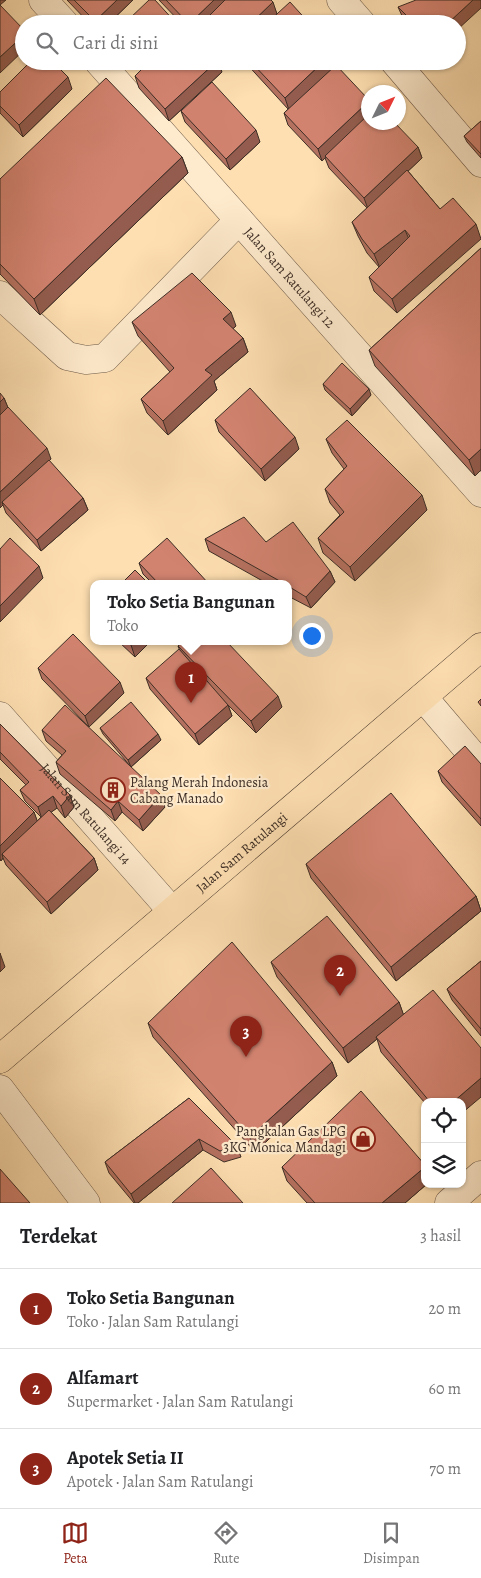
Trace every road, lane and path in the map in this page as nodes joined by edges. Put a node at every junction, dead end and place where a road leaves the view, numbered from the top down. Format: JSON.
{"nodes":[{"id":1,"x":43,"y":0,"type":"edge"},
{"id":2,"x":341,"y":0,"type":"edge"},
{"id":3,"x":56,"y":15,"type":"edge"},
{"id":4,"x":354,"y":15,"type":"edge"},
{"id":5,"x":106,"y":70,"type":"edge"},
{"id":6,"x":402,"y":70,"type":"edge"},
{"id":7,"x":481,"y":163,"type":"edge"},
{"id":8,"x":240,"y":220,"type":"junction"},
{"id":9,"x":0,"y":294,"type":"edge"},
{"id":10,"x":481,"y":492,"type":"edge"},
{"id":11,"x":481,"y":646,"type":"edge"},
{"id":12,"x":423,"y":697,"type":"junction"},
{"id":13,"x":0,"y":716,"type":"edge"},
{"id":14,"x":481,"y":765,"type":"edge"},
{"id":15,"x":172,"y":911,"type":"junction"},
{"id":16,"x":0,"y":1059,"type":"edge"},
{"id":17,"x":0,"y":1089,"type":"edge"},
{"id":18,"x":481,"y":1175,"type":"edge"},
{"id":19,"x":86,"y":1203,"type":"edge"},
{"id":20,"x":449,"y":1203,"type":"edge"}],
"edges":[{"from":1,"to":3,"type":"street"},
{"from":2,"to":4,"type":"street"},
{"from":5,"to":8,"type":"street","name":"Jalan Sam Ratulangi 12"},
{"from":6,"to":7,"type":"street"},
{"from":8,"to":9,"type":"street"},
{"from":8,"to":10,"type":"street","name":"Jalan Sam Ratulangi 12"},
{"from":11,"to":12,"type":"main road","name":"Jalan Sam Ratulangi"},
{"from":12,"to":14,"type":"street"},
{"from":12,"to":15,"type":"main road","name":"Jalan Sam Ratulangi"},
{"from":13,"to":15,"type":"street","name":"Jalan Sam Ratulangi 14"},
{"from":15,"to":16,"type":"main road","name":"Jalan Sam Ratulangi"},
{"from":17,"to":19,"type":"street"},
{"from":18,"to":20,"type":"street"}]}
